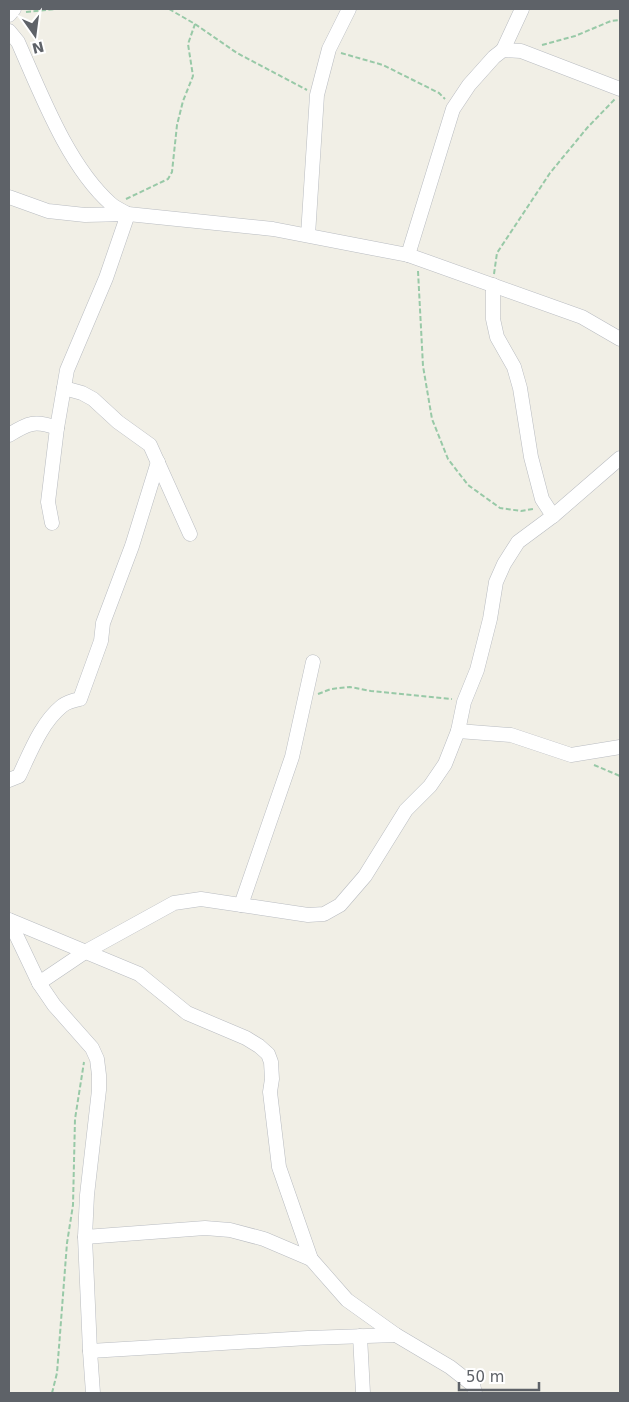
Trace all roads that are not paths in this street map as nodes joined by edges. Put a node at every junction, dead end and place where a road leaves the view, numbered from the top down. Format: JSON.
{"nodes":[{"id":1,"x":14,"y":9,"type":"edge"},
{"id":2,"x":349,"y":9,"type":"edge"},
{"id":3,"x":522,"y":9,"type":"edge"},
{"id":4,"x":9,"y":14,"type":"edge"},
{"id":5,"x":9,"y":31,"type":"edge"},
{"id":6,"x":504,"y":50,"type":"junction"},
{"id":7,"x":620,"y":89,"type":"edge"},
{"id":8,"x":9,"y":197,"type":"edge"},
{"id":9,"x":128,"y":214,"type":"junction"},
{"id":10,"x":308,"y":235,"type":"junction"},
{"id":11,"x":414,"y":257,"type":"junction"},
{"id":12,"x":493,"y":285,"type":"junction"},
{"id":13,"x":620,"y":339,"type":"edge"},
{"id":14,"x":64,"y":388,"type":"junction"},
{"id":15,"x":56,"y":428,"type":"junction"},
{"id":16,"x":9,"y":435,"type":"edge"},
{"id":17,"x":620,"y":458,"type":"edge"},
{"id":18,"x":158,"y":462,"type":"junction"},
{"id":19,"x":550,"y":512,"type":"junction"},
{"id":20,"x":52,"y":523,"type":"dead end"},
{"id":21,"x":190,"y":534,"type":"dead end"},
{"id":22,"x":313,"y":662,"type":"dead end"},
{"id":23,"x":458,"y":731,"type":"junction"},
{"id":24,"x":620,"y":747,"type":"edge"},
{"id":25,"x":9,"y":780,"type":"edge"},
{"id":26,"x":241,"y":905,"type":"junction"},
{"id":27,"x":9,"y":920,"type":"edge"},
{"id":28,"x":86,"y":952,"type":"junction"},
{"id":29,"x":39,"y":983,"type":"junction"},
{"id":30,"x":85,"y":1237,"type":"junction"},
{"id":31,"x":311,"y":1259,"type":"junction"},
{"id":32,"x":396,"y":1335,"type":"junction"},
{"id":33,"x":360,"y":1336,"type":"junction"},
{"id":34,"x":90,"y":1351,"type":"junction"},
{"id":35,"x":93,"y":1393,"type":"edge"},
{"id":36,"x":363,"y":1393,"type":"edge"},
{"id":37,"x":475,"y":1393,"type":"edge"}],
"edges":[{"from":1,"to":4,"type":"street"},
{"from":2,"to":10,"type":"street"},
{"from":3,"to":6,"type":"street"},
{"from":5,"to":9,"type":"street"},
{"from":6,"to":7,"type":"street"},
{"from":6,"to":11,"type":"street"},
{"from":8,"to":9,"type":"street"},
{"from":9,"to":10,"type":"street"},
{"from":9,"to":14,"type":"street"},
{"from":10,"to":11,"type":"street"},
{"from":11,"to":12,"type":"street"},
{"from":12,"to":13,"type":"street"},
{"from":12,"to":19,"type":"street"},
{"from":14,"to":15,"type":"street"},
{"from":14,"to":18,"type":"street"},
{"from":15,"to":16,"type":"street"},
{"from":15,"to":20,"type":"street"},
{"from":17,"to":19,"type":"street"},
{"from":18,"to":21,"type":"street"},
{"from":18,"to":25,"type":"street"},
{"from":19,"to":23,"type":"street"},
{"from":22,"to":26,"type":"street"},
{"from":23,"to":24,"type":"street"},
{"from":23,"to":26,"type":"street"},
{"from":26,"to":28,"type":"street"},
{"from":27,"to":28,"type":"street"},
{"from":27,"to":29,"type":"street"},
{"from":28,"to":29,"type":"street"},
{"from":28,"to":31,"type":"street"},
{"from":29,"to":30,"type":"street"},
{"from":30,"to":31,"type":"street"},
{"from":30,"to":34,"type":"street"},
{"from":31,"to":32,"type":"street"},
{"from":32,"to":33,"type":"street"},
{"from":32,"to":37,"type":"street"},
{"from":33,"to":34,"type":"street"},
{"from":33,"to":36,"type":"street"},
{"from":34,"to":35,"type":"street"}]}
